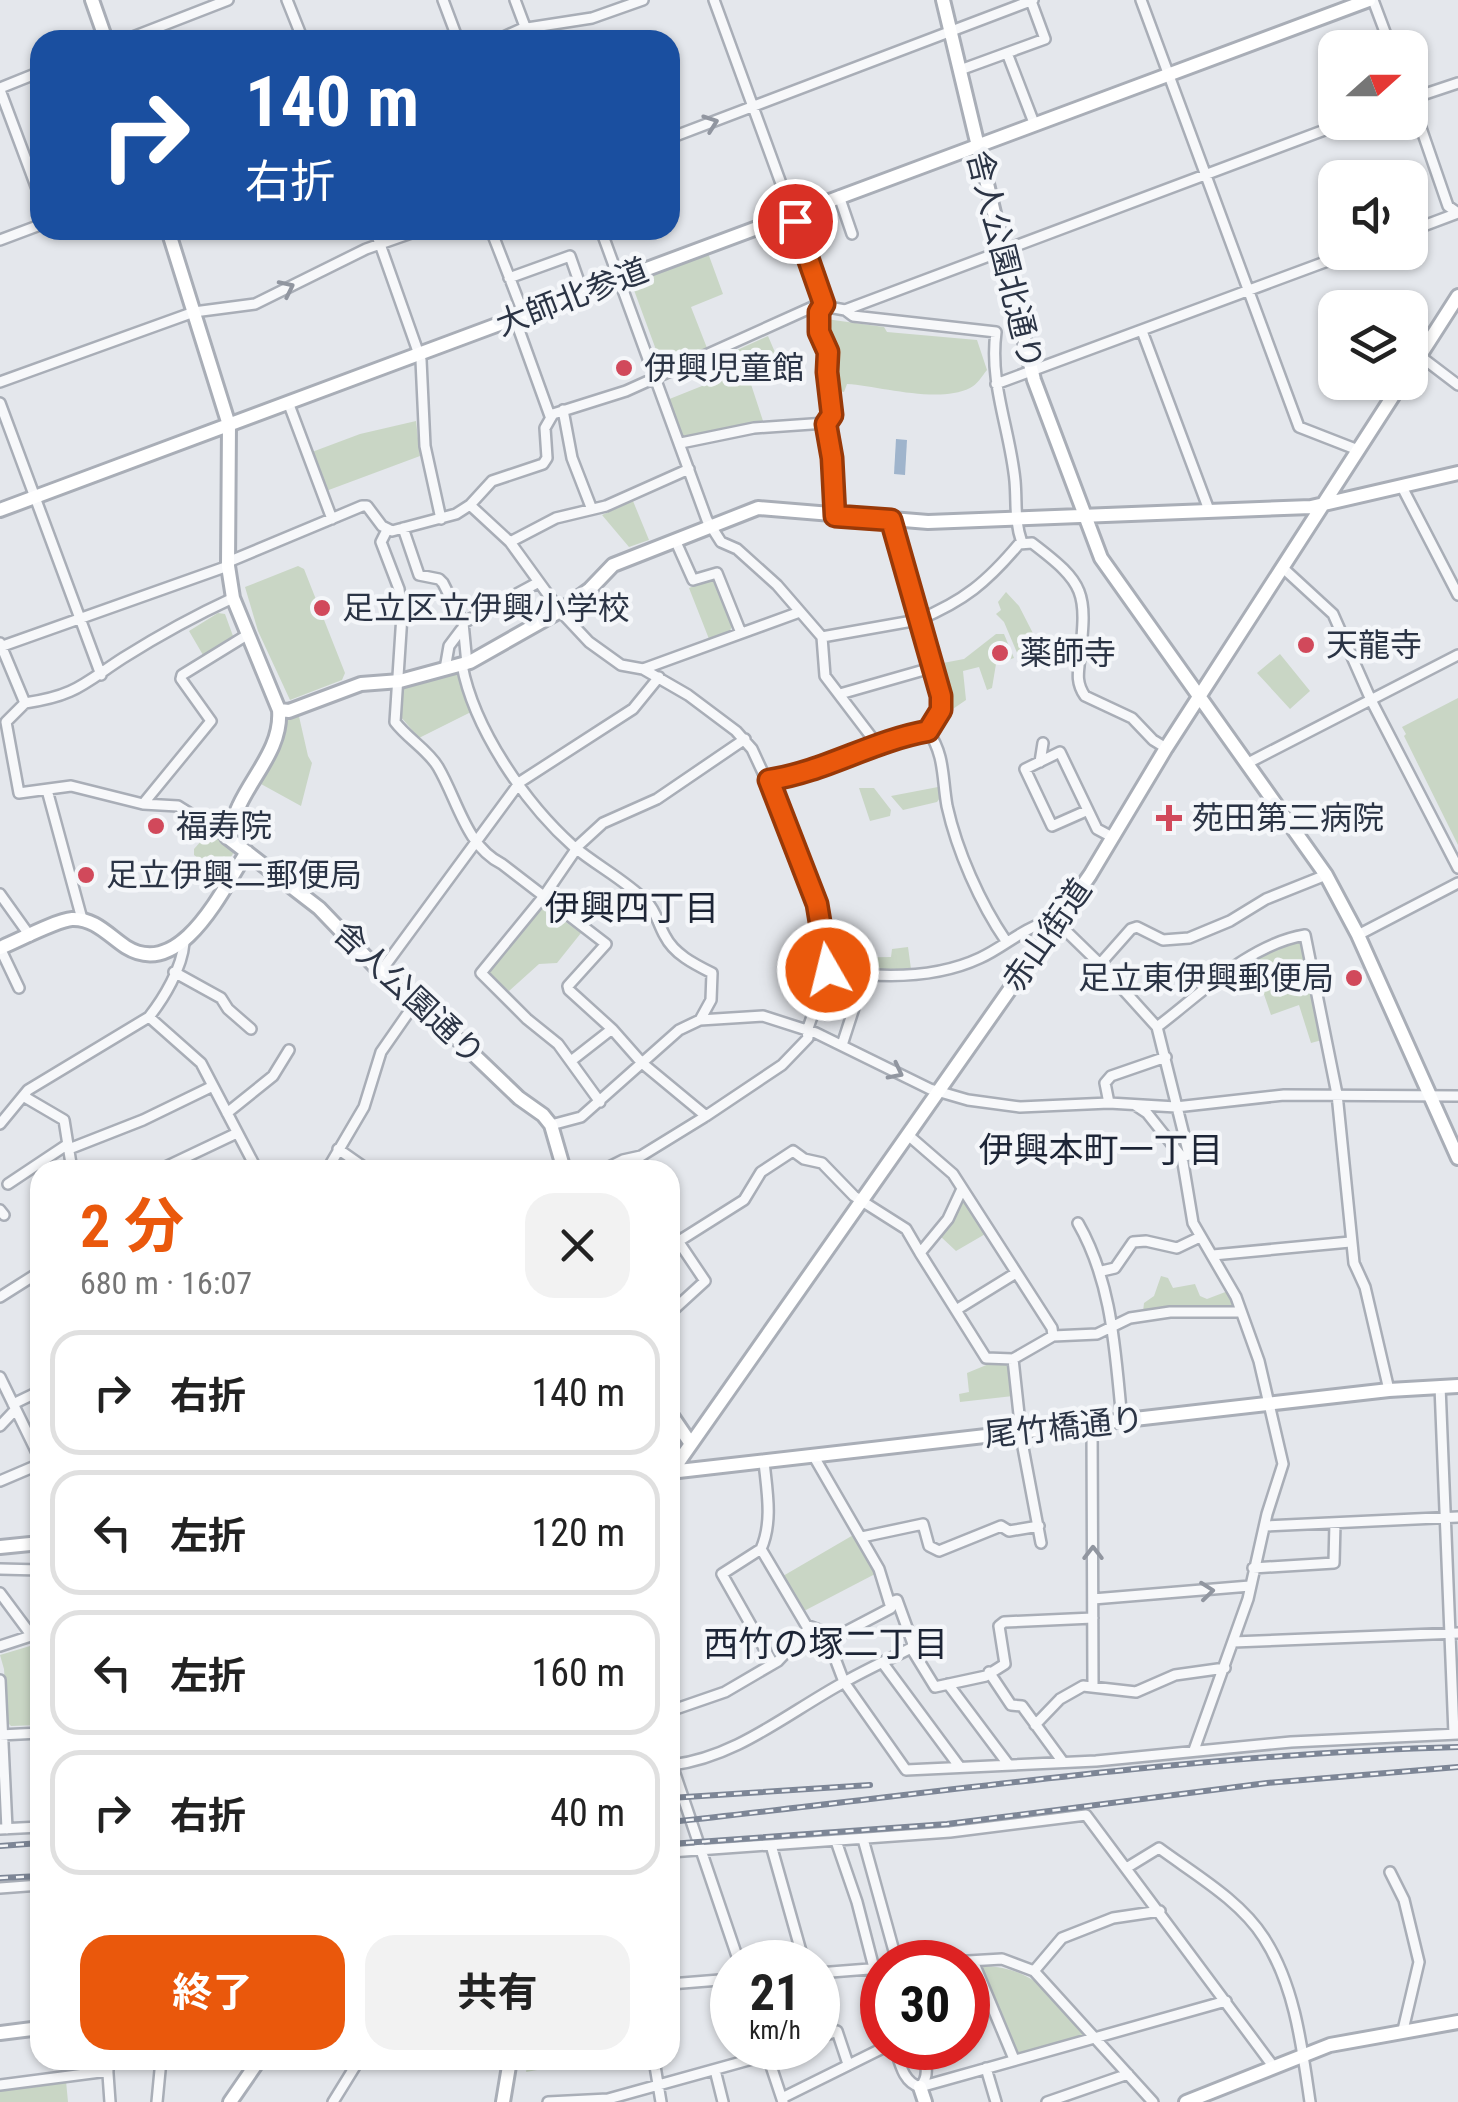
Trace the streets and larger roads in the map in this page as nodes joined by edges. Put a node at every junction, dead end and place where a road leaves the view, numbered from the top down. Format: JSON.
{"nodes":[{"id":1,"x":92,"y":0,"type":"edge"},
{"id":2,"x":228,"y":0,"type":"edge"},
{"id":3,"x":287,"y":0,"type":"edge"},
{"id":4,"x":444,"y":0,"type":"edge"},
{"id":5,"x":515,"y":0,"type":"edge"},
{"id":6,"x":642,"y":0,"type":"edge"},
{"id":7,"x":714,"y":0,"type":"edge"},
{"id":8,"x":944,"y":0,"type":"edge"},
{"id":9,"x":1032,"y":0,"type":"edge"},
{"id":10,"x":1141,"y":0,"type":"edge"},
{"id":11,"x":1371,"y":0,"type":"edge"},
{"id":12,"x":525,"y":28,"type":"junction"},
{"id":13,"x":102,"y":30,"type":"edge"},
{"id":14,"x":151,"y":30,"type":"edge"},
{"id":15,"x":298,"y":30,"type":"edge"},
{"id":16,"x":454,"y":30,"type":"edge"},
{"id":17,"x":520,"y":30,"type":"edge"},
{"id":18,"x":1384,"y":30,"type":"edge"},
{"id":19,"x":951,"y":31,"type":"junction"},
{"id":20,"x":1007,"y":53,"type":"junction"},
{"id":21,"x":960,"y":70,"type":"junction"},
{"id":22,"x":1169,"y":74,"type":"junction"},
{"id":23,"x":30,"y":75,"type":"edge"},
{"id":24,"x":1458,"y":84,"type":"edge"},
{"id":25,"x":1,"y":85,"type":"edge"},
{"id":26,"x":1428,"y":93,"type":"edge"},
{"id":27,"x":752,"y":108,"type":"junction"},
{"id":28,"x":1034,"y":123,"type":"junction"},
{"id":29,"x":1318,"y":132,"type":"edge"},
{"id":30,"x":680,"y":134,"type":"edge"},
{"id":31,"x":1425,"y":140,"type":"edge"},
{"id":32,"x":977,"y":144,"type":"junction"},
{"id":33,"x":30,"y":168,"type":"edge"},
{"id":34,"x":1206,"y":174,"type":"junction"},
{"id":35,"x":838,"y":196,"type":"junction"},
{"id":36,"x":1458,"y":213,"type":"edge"},
{"id":37,"x":792,"y":214,"type":"junction"},
{"id":38,"x":1428,"y":224,"type":"edge"},
{"id":39,"x":30,"y":229,"type":"edge"},
{"id":40,"x":852,"y":234,"type":"dead end"},
{"id":41,"x":0,"y":240,"type":"edge"},
{"id":42,"x":171,"y":240,"type":"edge"},
{"id":43,"x":378,"y":240,"type":"edge"},
{"id":44,"x":391,"y":240,"type":"edge"},
{"id":45,"x":496,"y":240,"type":"edge"},
{"id":46,"x":605,"y":240,"type":"edge"},
{"id":47,"x":379,"y":244,"type":"junction"},
{"id":48,"x":1002,"y":251,"type":"junction"},
{"id":49,"x":1318,"y":265,"type":"edge"},
{"id":50,"x":510,"y":278,"type":"junction"},
{"id":51,"x":619,"y":278,"type":"junction"},
{"id":52,"x":1249,"y":291,"type":"junction"},
{"id":53,"x":583,"y":293,"type":"junction"},
{"id":54,"x":1458,"y":296,"type":"edge"},
{"id":55,"x":824,"y":304,"type":"junction"},
{"id":56,"x":844,"y":310,"type":"junction"},
{"id":57,"x":194,"y":312,"type":"junction"},
{"id":58,"x":519,"y":317,"type":"junction"},
{"id":59,"x":1142,"y":331,"type":"junction"},
{"id":60,"x":1428,"y":343,"type":"edge"},
{"id":61,"x":420,"y":354,"type":"junction"},
{"id":62,"x":1428,"y":362,"type":"edge"},
{"id":63,"x":1032,"y":371,"type":"junction"},
{"id":64,"x":655,"y":377,"type":"junction"},
{"id":65,"x":0,"y":382,"type":"edge"},
{"id":66,"x":996,"y":384,"type":"junction"},
{"id":67,"x":1458,"y":385,"type":"edge"},
{"id":68,"x":1390,"y":400,"type":"edge"},
{"id":69,"x":288,"y":402,"type":"junction"},
{"id":70,"x":0,"y":404,"type":"edge"},
{"id":71,"x":562,"y":410,"type":"junction"},
{"id":72,"x":550,"y":416,"type":"junction"},
{"id":73,"x":229,"y":424,"type":"junction"},
{"id":74,"x":826,"y":424,"type":"junction"},
{"id":75,"x":681,"y":444,"type":"junction"},
{"id":76,"x":1358,"y":450,"type":"junction"},
{"id":77,"x":689,"y":469,"type":"junction"},
{"id":78,"x":1458,"y":472,"type":"edge"},
{"id":79,"x":1402,"y":487,"type":"junction"},
{"id":80,"x":35,"y":496,"type":"junction"},
{"id":81,"x":470,"y":505,"type":"junction"},
{"id":82,"x":1323,"y":506,"type":"junction"},
{"id":83,"x":591,"y":508,"type":"junction"},
{"id":84,"x":0,"y":510,"type":"edge"},
{"id":85,"x":1210,"y":510,"type":"junction"},
{"id":86,"x":1083,"y":515,"type":"junction"},
{"id":87,"x":835,"y":516,"type":"junction"},
{"id":88,"x":1014,"y":518,"type":"junction"},
{"id":89,"x":332,"y":519,"type":"junction"},
{"id":90,"x":441,"y":519,"type":"junction"},
{"id":91,"x":891,"y":520,"type":"junction"},
{"id":92,"x":402,"y":528,"type":"junction"},
{"id":93,"x":712,"y":528,"type":"junction"},
{"id":94,"x":387,"y":530,"type":"junction"},
{"id":95,"x":510,"y":542,"type":"junction"},
{"id":96,"x":676,"y":542,"type":"junction"},
{"id":97,"x":1022,"y":543,"type":"junction"},
{"id":98,"x":228,"y":564,"type":"junction"},
{"id":99,"x":1283,"y":568,"type":"junction"},
{"id":100,"x":418,"y":575,"type":"junction"},
{"id":101,"x":539,"y":582,"type":"junction"},
{"id":102,"x":398,"y":584,"type":"junction"},
{"id":103,"x":1458,"y":594,"type":"edge"},
{"id":104,"x":234,"y":598,"type":"junction"},
{"id":105,"x":560,"y":611,"type":"junction"},
{"id":106,"x":797,"y":612,"type":"junction"},
{"id":107,"x":80,"y":619,"type":"junction"},
{"id":108,"x":918,"y":620,"type":"junction"},
{"id":109,"x":462,"y":626,"type":"junction"},
{"id":110,"x":741,"y":632,"type":"junction"},
{"id":111,"x":247,"y":635,"type":"junction"},
{"id":112,"x":822,"y":637,"type":"junction"},
{"id":113,"x":0,"y":646,"type":"edge"},
{"id":114,"x":1458,"y":654,"type":"edge"},
{"id":115,"x":464,"y":664,"type":"junction"},
{"id":116,"x":931,"y":668,"type":"junction"},
{"id":117,"x":445,"y":669,"type":"junction"},
{"id":118,"x":643,"y":669,"type":"junction"},
{"id":119,"x":101,"y":675,"type":"junction"},
{"id":120,"x":659,"y":677,"type":"junction"},
{"id":121,"x":396,"y":682,"type":"junction"},
{"id":122,"x":840,"y":694,"type":"junction"},
{"id":123,"x":1200,"y":696,"type":"junction"},
{"id":124,"x":1371,"y":700,"type":"junction"},
{"id":125,"x":25,"y":703,"type":"junction"},
{"id":126,"x":279,"y":710,"type":"junction"},
{"id":127,"x":3,"y":722,"type":"edge"},
{"id":128,"x":928,"y":731,"type":"junction"},
{"id":129,"x":745,"y":740,"type":"junction"},
{"id":130,"x":1043,"y":742,"type":"dead end"},
{"id":131,"x":876,"y":743,"type":"junction"},
{"id":132,"x":1166,"y":748,"type":"junction"},
{"id":133,"x":1040,"y":762,"type":"junction"},
{"id":134,"x":1248,"y":764,"type":"junction"},
{"id":135,"x":769,"y":780,"type":"junction"},
{"id":136,"x":520,"y":782,"type":"junction"},
{"id":137,"x":47,"y":790,"type":"junction"},
{"id":138,"x":143,"y":804,"type":"junction"},
{"id":139,"x":1086,"y":811,"type":"junction"},
{"id":140,"x":227,"y":837,"type":"junction"},
{"id":141,"x":1112,"y":837,"type":"junction"},
{"id":142,"x":476,"y":842,"type":"junction"},
{"id":143,"x":577,"y":850,"type":"junction"},
{"id":144,"x":248,"y":852,"type":"junction"},
{"id":145,"x":1458,"y":868,"type":"edge"},
{"id":146,"x":1326,"y":876,"type":"junction"},
{"id":147,"x":1458,"y":883,"type":"edge"},
{"id":148,"x":0,"y":894,"type":"edge"},
{"id":149,"x":544,"y":896,"type":"junction"},
{"id":150,"x":82,"y":920,"type":"junction"},
{"id":151,"x":1055,"y":924,"type":"junction"},
{"id":152,"x":30,"y":936,"type":"junction"},
{"id":153,"x":1358,"y":936,"type":"junction"},
{"id":154,"x":1006,"y":942,"type":"junction"},
{"id":155,"x":184,"y":943,"type":"junction"},
{"id":156,"x":0,"y":948,"type":"edge"},
{"id":157,"x":1100,"y":964,"type":"junction"},
{"id":158,"x":380,"y":970,"type":"junction"},
{"id":159,"x":828,"y":970,"type":"junction"},
{"id":160,"x":174,"y":972,"type":"junction"},
{"id":161,"x":864,"y":976,"type":"junction"},
{"id":162,"x":19,"y":988,"type":"dead end"},
{"id":163,"x":413,"y":1006,"type":"junction"},
{"id":164,"x":149,"y":1017,"type":"junction"},
{"id":165,"x":700,"y":1020,"type":"junction"},
{"id":166,"x":1157,"y":1026,"type":"junction"},
{"id":167,"x":251,"y":1029,"type":"dead end"},
{"id":168,"x":612,"y":1029,"type":"junction"},
{"id":169,"x":807,"y":1031,"type":"junction"},
{"id":170,"x":842,"y":1045,"type":"junction"},
{"id":171,"x":288,"y":1050,"type":"dead end"},
{"id":172,"x":1166,"y":1057,"type":"junction"},
{"id":173,"x":571,"y":1061,"type":"junction"},
{"id":174,"x":642,"y":1063,"type":"junction"},
{"id":175,"x":213,"y":1086,"type":"junction"},
{"id":176,"x":939,"y":1091,"type":"junction"},
{"id":177,"x":1337,"y":1094,"type":"junction"},
{"id":178,"x":23,"y":1096,"type":"junction"},
{"id":179,"x":1430,"y":1096,"type":"junction"},
{"id":180,"x":1458,"y":1096,"type":"edge"},
{"id":181,"x":600,"y":1102,"type":"junction"},
{"id":182,"x":1109,"y":1103,"type":"junction"},
{"id":183,"x":1133,"y":1104,"type":"junction"},
{"id":184,"x":1176,"y":1106,"type":"junction"},
{"id":185,"x":227,"y":1113,"type":"junction"},
{"id":186,"x":706,"y":1116,"type":"junction"},
{"id":187,"x":0,"y":1124,"type":"edge"},
{"id":188,"x":551,"y":1125,"type":"junction"},
{"id":189,"x":237,"y":1133,"type":"junction"},
{"id":190,"x":908,"y":1135,"type":"junction"},
{"id":191,"x":68,"y":1147,"type":"junction"},
{"id":192,"x":338,"y":1149,"type":"junction"},
{"id":193,"x":636,"y":1157,"type":"junction"},
{"id":194,"x":1182,"y":1157,"type":"junction"},
{"id":195,"x":1458,"y":1158,"type":"edge"},
{"id":196,"x":47,"y":1160,"type":"edge"},
{"id":197,"x":70,"y":1160,"type":"edge"},
{"id":198,"x":180,"y":1160,"type":"edge"},
{"id":199,"x":252,"y":1160,"type":"edge"},
{"id":200,"x":332,"y":1160,"type":"edge"},
{"id":201,"x":354,"y":1160,"type":"edge"},
{"id":202,"x":561,"y":1160,"type":"edge"},
{"id":203,"x":629,"y":1160,"type":"edge"},
{"id":204,"x":637,"y":1160,"type":"edge"},
{"id":205,"x":30,"y":1170,"type":"edge"},
{"id":206,"x":8,"y":1184,"type":"dead end"},
{"id":207,"x":962,"y":1189,"type":"junction"},
{"id":208,"x":862,"y":1200,"type":"junction"},
{"id":209,"x":1078,"y":1223,"type":"dead end"},
{"id":210,"x":1200,"y":1237,"type":"junction"},
{"id":211,"x":680,"y":1240,"type":"edge"},
{"id":212,"x":1350,"y":1242,"type":"junction"},
{"id":213,"x":680,"y":1244,"type":"edge"},
{"id":214,"x":920,"y":1253,"type":"junction"},
{"id":215,"x":1213,"y":1255,"type":"junction"},
{"id":216,"x":1102,"y":1271,"type":"junction"},
{"id":217,"x":1016,"y":1273,"type":"junction"},
{"id":218,"x":30,"y":1279,"type":"edge"},
{"id":219,"x":0,"y":1296,"type":"edge"},
{"id":220,"x":680,"y":1304,"type":"edge"},
{"id":221,"x":956,"y":1310,"type":"junction"},
{"id":222,"x":1242,"y":1312,"type":"junction"},
{"id":223,"x":1112,"y":1328,"type":"junction"},
{"id":224,"x":1053,"y":1336,"type":"junction"},
{"id":225,"x":1014,"y":1359,"type":"junction"},
{"id":226,"x":0,"y":1377,"type":"edge"},
{"id":227,"x":1440,"y":1386,"type":"junction"},
{"id":228,"x":1458,"y":1386,"type":"edge"},
{"id":229,"x":1389,"y":1390,"type":"junction"},
{"id":230,"x":30,"y":1397,"type":"edge"},
{"id":231,"x":1269,"y":1404,"type":"junction"},
{"id":232,"x":14,"y":1407,"type":"junction"},
{"id":233,"x":1122,"y":1420,"type":"junction"},
{"id":234,"x":1092,"y":1424,"type":"junction"},
{"id":235,"x":0,"y":1426,"type":"edge"},
{"id":236,"x":680,"y":1427,"type":"edge"},
{"id":237,"x":1022,"y":1431,"type":"junction"},
{"id":238,"x":30,"y":1441,"type":"edge"},
{"id":239,"x":691,"y":1444,"type":"junction"},
{"id":240,"x":813,"y":1456,"type":"junction"},
{"id":241,"x":680,"y":1459,"type":"edge"},
{"id":242,"x":764,"y":1462,"type":"junction"},
{"id":243,"x":30,"y":1467,"type":"edge"},
{"id":244,"x":680,"y":1472,"type":"edge"},
{"id":245,"x":0,"y":1481,"type":"edge"},
{"id":246,"x":1458,"y":1517,"type":"edge"},
{"id":247,"x":1446,"y":1518,"type":"junction"},
{"id":248,"x":1335,"y":1522,"type":"junction"},
{"id":249,"x":1039,"y":1526,"type":"junction"},
{"id":250,"x":1264,"y":1526,"type":"junction"},
{"id":251,"x":862,"y":1537,"type":"junction"},
{"id":252,"x":30,"y":1544,"type":"edge"},
{"id":253,"x":1041,"y":1544,"type":"dead end"},
{"id":254,"x":0,"y":1547,"type":"edge"},
{"id":255,"x":761,"y":1549,"type":"junction"},
{"id":256,"x":1254,"y":1568,"type":"junction"},
{"id":257,"x":0,"y":1569,"type":"edge"},
{"id":258,"x":30,"y":1570,"type":"edge"},
{"id":259,"x":1250,"y":1586,"type":"junction"},
{"id":260,"x":0,"y":1593,"type":"edge"},
{"id":261,"x":1093,"y":1599,"type":"junction"},
{"id":262,"x":890,"y":1602,"type":"junction"},
{"id":263,"x":1093,"y":1618,"type":"junction"},
{"id":264,"x":30,"y":1627,"type":"edge"},
{"id":265,"x":810,"y":1627,"type":"junction"},
{"id":266,"x":1454,"y":1633,"type":"edge"},
{"id":267,"x":30,"y":1636,"type":"edge"},
{"id":268,"x":828,"y":1640,"type":"junction"},
{"id":269,"x":1233,"y":1642,"type":"junction"},
{"id":270,"x":0,"y":1646,"type":"edge"},
{"id":271,"x":911,"y":1648,"type":"junction"},
{"id":272,"x":882,"y":1662,"type":"junction"},
{"id":273,"x":773,"y":1664,"type":"junction"},
{"id":274,"x":1225,"y":1668,"type":"junction"},
{"id":275,"x":990,"y":1672,"type":"junction"},
{"id":276,"x":0,"y":1680,"type":"edge"},
{"id":277,"x":844,"y":1682,"type":"junction"},
{"id":278,"x":948,"y":1684,"type":"junction"},
{"id":279,"x":1092,"y":1685,"type":"junction"},
{"id":280,"x":680,"y":1708,"type":"edge"},
{"id":281,"x":1035,"y":1725,"type":"junction"},
{"id":282,"x":30,"y":1734,"type":"edge"},
{"id":283,"x":1456,"y":1734,"type":"edge"},
{"id":284,"x":2,"y":1735,"type":"edge"},
{"id":285,"x":1194,"y":1750,"type":"junction"},
{"id":286,"x":680,"y":1762,"type":"edge"},
{"id":287,"x":1062,"y":1762,"type":"junction"},
{"id":288,"x":1008,"y":1764,"type":"junction"},
{"id":289,"x":959,"y":1766,"type":"junction"},
{"id":290,"x":680,"y":1788,"type":"edge"},
{"id":291,"x":30,"y":1828,"type":"edge"},
{"id":292,"x":4,"y":1829,"type":"edge"},
{"id":293,"x":863,"y":1839,"type":"junction"},
{"id":294,"x":836,"y":1841,"type":"junction"},
{"id":295,"x":771,"y":1845,"type":"junction"},
{"id":296,"x":702,"y":1850,"type":"junction"},
{"id":297,"x":680,"y":1851,"type":"edge"},
{"id":298,"x":1128,"y":1867,"type":"junction"},
{"id":299,"x":1390,"y":1872,"type":"dead end"},
{"id":300,"x":30,"y":1886,"type":"edge"},
{"id":301,"x":0,"y":1888,"type":"edge"},
{"id":302,"x":1160,"y":1911,"type":"junction"},
{"id":303,"x":732,"y":1940,"type":"edge"},
{"id":304,"x":798,"y":1940,"type":"edge"},
{"id":305,"x":869,"y":1940,"type":"edge"},
{"id":306,"x":891,"y":1940,"type":"edge"},
{"id":307,"x":990,"y":1960,"type":"edge"},
{"id":308,"x":1034,"y":1971,"type":"junction"},
{"id":309,"x":710,"y":1981,"type":"edge"},
{"id":310,"x":680,"y":1983,"type":"edge"},
{"id":311,"x":1226,"y":2001,"type":"junction"},
{"id":312,"x":990,"y":2002,"type":"edge"},
{"id":313,"x":1458,"y":2022,"type":"edge"},
{"id":314,"x":30,"y":2029,"type":"edge"},
{"id":315,"x":1403,"y":2030,"type":"junction"},
{"id":316,"x":0,"y":2033,"type":"edge"},
{"id":317,"x":1096,"y":2037,"type":"junction"},
{"id":318,"x":840,"y":2043,"type":"edge"},
{"id":319,"x":1303,"y":2054,"type":"junction"},
{"id":320,"x":860,"y":2058,"type":"edge"},
{"id":321,"x":1014,"y":2060,"type":"junction"},
{"id":322,"x":848,"y":2064,"type":"junction"},
{"id":323,"x":1273,"y":2066,"type":"junction"},
{"id":324,"x":990,"y":2067,"type":"edge"},
{"id":325,"x":80,"y":2070,"type":"edge"},
{"id":326,"x":107,"y":2070,"type":"edge"},
{"id":327,"x":161,"y":2070,"type":"edge"},
{"id":328,"x":252,"y":2070,"type":"edge"},
{"id":329,"x":354,"y":2070,"type":"edge"},
{"id":330,"x":508,"y":2070,"type":"edge"},
{"id":331,"x":656,"y":2070,"type":"edge"},
{"id":332,"x":715,"y":2070,"type":"joint"},
{"id":333,"x":772,"y":2070,"type":"edge"},
{"id":334,"x":902,"y":2070,"type":"edge"},
{"id":335,"x":927,"y":2070,"type":"edge"},
{"id":336,"x":979,"y":2070,"type":"edge"},
{"id":337,"x":987,"y":2070,"type":"edge"},
{"id":338,"x":1128,"y":2074,"type":"junction"},
{"id":339,"x":0,"y":2085,"type":"edge"},
{"id":340,"x":658,"y":2086,"type":"junction"},
{"id":341,"x":920,"y":2087,"type":"junction"},
{"id":342,"x":783,"y":2100,"type":"edge"},
{"id":343,"x":110,"y":2102,"type":"edge"},
{"id":344,"x":157,"y":2102,"type":"edge"},
{"id":345,"x":230,"y":2102,"type":"edge"},
{"id":346,"x":334,"y":2102,"type":"edge"},
{"id":347,"x":503,"y":2102,"type":"edge"},
{"id":348,"x":548,"y":2102,"type":"edge"},
{"id":349,"x":661,"y":2102,"type":"edge"},
{"id":350,"x":722,"y":2102,"type":"edge"},
{"id":351,"x":924,"y":2102,"type":"edge"},
{"id":352,"x":996,"y":2102,"type":"edge"},
{"id":353,"x":1046,"y":2102,"type":"edge"},
{"id":354,"x":1153,"y":2102,"type":"edge"},
{"id":355,"x":1186,"y":2102,"type":"edge"},
{"id":356,"x":1310,"y":2102,"type":"edge"}],
"edges":[{"from":1,"to":13,"type":"street"},
{"from":2,"to":14,"type":"street"},
{"from":3,"to":15,"type":"street"},
{"from":4,"to":16,"type":"street"},
{"from":5,"to":12,"type":"street"},
{"from":6,"to":12,"type":"street"},
{"from":7,"to":27,"type":"street"},
{"from":8,"to":19,"type":"street","name":"舎人公園北通り"},
{"from":9,"to":19,"type":"street"},
{"from":9,"to":20,"type":"street"},
{"from":10,"to":22,"type":"street"},
{"from":11,"to":18,"type":"street"},
{"from":11,"to":22,"type":"street","name":"大師北参道"},
{"from":12,"to":17,"type":"street"},
{"from":19,"to":21,"type":"street","name":"舎人公園北通り"},
{"from":19,"to":27,"type":"street"},
{"from":20,"to":21,"type":"street"},
{"from":20,"to":28,"type":"street"},
{"from":21,"to":32,"type":"street","name":"舎人公園北通り"},
{"from":22,"to":28,"type":"street","name":"大師北参道"},
{"from":22,"to":34,"type":"street"},
{"from":23,"to":25,"type":"street"},
{"from":24,"to":26,"type":"street"},
{"from":25,"to":33,"type":"street"},
{"from":30,"to":27,"type":"street","one_way":true},
{"from":27,"to":37,"type":"street"},
{"from":28,"to":32,"type":"street","name":"大師北参道"},
{"from":29,"to":34,"type":"street"},
{"from":31,"to":36,"type":"street"},
{"from":32,"to":35,"type":"street","name":"大師北参道"},
{"from":32,"to":48,"type":"street","name":"舎人公園北通り"},
{"from":34,"to":48,"type":"street"},
{"from":34,"to":52,"type":"street"},
{"from":35,"to":37,"type":"street","name":"大師北参道"},
{"from":35,"to":40,"type":"street"},
{"from":36,"to":38,"type":"street"},
{"from":37,"to":51,"type":"street","name":"大師北参道"},
{"from":37,"to":55,"type":"street"},
{"from":39,"to":41,"type":"street"},
{"from":42,"to":57,"type":"street"},
{"from":43,"to":47,"type":"street"},
{"from":44,"to":47,"type":"street"},
{"from":45,"to":50,"type":"street"},
{"from":46,"to":51,"type":"street"},
{"from":57,"to":47,"type":"street","one_way":true},
{"from":47,"to":61,"type":"street"},
{"from":48,"to":56,"type":"street"},
{"from":48,"to":63,"type":"street","name":"舎人公園北通り"},
{"from":49,"to":52,"type":"street"},
{"from":50,"to":53,"type":"street"},
{"from":50,"to":58,"type":"street"},
{"from":51,"to":53,"type":"street","name":"大師北参道"},
{"from":51,"to":64,"type":"street"},
{"from":52,"to":59,"type":"street"},
{"from":52,"to":76,"type":"street"},
{"from":53,"to":58,"type":"street","name":"大師北参道"},
{"from":54,"to":60,"type":"street"},
{"from":55,"to":56,"type":"street"},
{"from":55,"to":64,"type":"street"},
{"from":55,"to":74,"type":"street"},
{"from":56,"to":66,"type":"street"},
{"from":57,"to":65,"type":"street"},
{"from":57,"to":73,"type":"street"},
{"from":58,"to":61,"type":"street","name":"大師北参道"},
{"from":58,"to":72,"type":"street"},
{"from":59,"to":63,"type":"street"},
{"from":59,"to":85,"type":"street"},
{"from":61,"to":69,"type":"street","name":"大師北参道"},
{"from":61,"to":90,"type":"street"},
{"from":62,"to":67,"type":"street"},
{"from":63,"to":66,"type":"street"},
{"from":63,"to":86,"type":"street","name":"舎人公園北通り"},
{"from":64,"to":71,"type":"street"},
{"from":64,"to":75,"type":"street"},
{"from":66,"to":88,"type":"street"},
{"from":68,"to":76,"type":"street","name":"赤山街道"},
{"from":69,"to":73,"type":"street","name":"大師北参道"},
{"from":69,"to":89,"type":"street"},
{"from":70,"to":80,"type":"street"},
{"from":71,"to":72,"type":"street"},
{"from":71,"to":83,"type":"street"},
{"from":72,"to":81,"type":"street"},
{"from":73,"to":80,"type":"street","name":"大師北参道"},
{"from":73,"to":98,"type":"street"},
{"from":74,"to":75,"type":"street"},
{"from":74,"to":87,"type":"street"},
{"from":75,"to":77,"type":"street"},
{"from":76,"to":82,"type":"street","name":"赤山街道"},
{"from":77,"to":83,"type":"street"},
{"from":77,"to":93,"type":"street"},
{"from":78,"to":79,"type":"street"},
{"from":79,"to":82,"type":"street"},
{"from":79,"to":103,"type":"street"},
{"from":80,"to":84,"type":"street","name":"大師北参道"},
{"from":80,"to":107,"type":"street"},
{"from":81,"to":90,"type":"street"},
{"from":81,"to":95,"type":"street"},
{"from":82,"to":85,"type":"street"},
{"from":82,"to":99,"type":"street","name":"赤山街道"},
{"from":83,"to":95,"type":"street"},
{"from":85,"to":86,"type":"street"},
{"from":86,"to":88,"type":"street"},
{"from":86,"to":123,"type":"street","name":"舎人公園北通り"},
{"from":87,"to":91,"type":"street"},
{"from":87,"to":93,"type":"street"},
{"from":88,"to":91,"type":"street"},
{"from":88,"to":97,"type":"street"},
{"from":89,"to":94,"type":"street"},
{"from":89,"to":98,"type":"street"},
{"from":90,"to":92,"type":"street"},
{"from":91,"to":108,"type":"street"},
{"from":92,"to":94,"type":"street"},
{"from":92,"to":100,"type":"street"},
{"from":93,"to":96,"type":"street"},
{"from":93,"to":106,"type":"street"},
{"from":94,"to":102,"type":"street"},
{"from":95,"to":101,"type":"street"},
{"from":96,"to":105,"type":"street"},
{"from":96,"to":110,"type":"street"},
{"from":97,"to":108,"type":"street"},
{"from":97,"to":132,"type":"street"},
{"from":98,"to":104,"type":"street"},
{"from":98,"to":107,"type":"street"},
{"from":99,"to":123,"type":"street","name":"赤山街道"},
{"from":99,"to":124,"type":"street"},
{"from":100,"to":102,"type":"street"},
{"from":100,"to":109,"type":"street"},
{"from":101,"to":105,"type":"street"},
{"from":101,"to":109,"type":"street"},
{"from":102,"to":121,"type":"street"},
{"from":104,"to":111,"type":"street"},
{"from":104,"to":119,"type":"street"},
{"from":105,"to":115,"type":"street"},
{"from":105,"to":118,"type":"street"},
{"from":106,"to":110,"type":"street"},
{"from":106,"to":112,"type":"street"},
{"from":107,"to":113,"type":"street"},
{"from":107,"to":119,"type":"street"},
{"from":108,"to":112,"type":"street"},
{"from":108,"to":116,"type":"street"},
{"from":109,"to":115,"type":"street"},
{"from":109,"to":117,"type":"street"},
{"from":110,"to":118,"type":"street"},
{"from":111,"to":126,"type":"street"},
{"from":111,"to":138,"type":"street"},
{"from":112,"to":122,"type":"street"},
{"from":113,"to":125,"type":"street"},
{"from":114,"to":124,"type":"street"},
{"from":115,"to":117,"type":"street"},
{"from":115,"to":136,"type":"street"},
{"from":116,"to":122,"type":"street"},
{"from":116,"to":128,"type":"street"},
{"from":117,"to":121,"type":"street"},
{"from":118,"to":120,"type":"street"},
{"from":119,"to":125,"type":"street"},
{"from":120,"to":129,"type":"street"},
{"from":120,"to":136,"type":"street"},
{"from":121,"to":126,"type":"street"},
{"from":121,"to":142,"type":"street"},
{"from":122,"to":131,"type":"street"},
{"from":123,"to":132,"type":"street","name":"赤山街道"},
{"from":123,"to":134,"type":"street","name":"舎人公園北通り"},
{"from":124,"to":134,"type":"street"},
{"from":124,"to":145,"type":"street"},
{"from":125,"to":127,"type":"street"},
{"from":126,"to":140,"type":"street"},
{"from":127,"to":137,"type":"street"},
{"from":128,"to":131,"type":"street"},
{"from":128,"to":154,"type":"street"},
{"from":129,"to":135,"type":"street"},
{"from":129,"to":143,"type":"street"},
{"from":130,"to":133,"type":"street"},
{"from":131,"to":135,"type":"street"},
{"from":132,"to":141,"type":"street","name":"赤山街道"},
{"from":133,"to":139,"type":"street"},
{"from":133,"to":139,"type":"street"},
{"from":134,"to":146,"type":"street","name":"舎人公園北通り"},
{"from":135,"to":159,"type":"street"},
{"from":136,"to":142,"type":"street"},
{"from":136,"to":143,"type":"street"},
{"from":137,"to":138,"type":"street"},
{"from":137,"to":150,"type":"street"},
{"from":138,"to":140,"type":"street"},
{"from":139,"to":141,"type":"street"},
{"from":140,"to":144,"type":"street","name":"舎人公園通り"},
{"from":141,"to":151,"type":"street","name":"赤山街道"},
{"from":142,"to":149,"type":"street"},
{"from":142,"to":158,"type":"street"},
{"from":143,"to":149,"type":"street"},
{"from":143,"to":165,"type":"street"},
{"from":144,"to":155,"type":"street"},
{"from":144,"to":158,"type":"street","name":"舎人公園通り"},
{"from":146,"to":153,"type":"street","name":"舎人公園北通り"},
{"from":146,"to":157,"type":"street"},
{"from":147,"to":153,"type":"street"},
{"from":148,"to":152,"type":"street"},
{"from":149,"to":168,"type":"street"},
{"from":149,"to":173,"type":"street"},
{"from":150,"to":152,"type":"street"},
{"from":150,"to":155,"type":"street"},
{"from":151,"to":154,"type":"street"},
{"from":151,"to":157,"type":"street"},
{"from":151,"to":176,"type":"street","name":"赤山街道"},
{"from":152,"to":156,"type":"street"},
{"from":153,"to":179,"type":"street","name":"舎人公園北通り"},
{"from":154,"to":161,"type":"street"},
{"from":155,"to":160,"type":"street"},
{"from":156,"to":162,"type":"street"},
{"from":157,"to":166,"type":"street"},
{"from":158,"to":163,"type":"street","name":"舎人公園通り"},
{"from":159,"to":161,"type":"street"},
{"from":159,"to":169,"type":"street"},
{"from":160,"to":164,"type":"street"},
{"from":160,"to":167,"type":"street"},
{"from":161,"to":170,"type":"street"},
{"from":163,"to":188,"type":"street","name":"舎人公園通り"},
{"from":163,"to":192,"type":"street"},
{"from":164,"to":175,"type":"street"},
{"from":164,"to":178,"type":"street"},
{"from":165,"to":169,"type":"street"},
{"from":165,"to":174,"type":"street"},
{"from":166,"to":172,"type":"street"},
{"from":166,"to":177,"type":"street"},
{"from":168,"to":173,"type":"street"},
{"from":168,"to":174,"type":"street"},
{"from":169,"to":170,"type":"street"},
{"from":169,"to":186,"type":"street"},
{"from":170,"to":176,"type":"street","one_way":true},
{"from":171,"to":185,"type":"street"},
{"from":172,"to":182,"type":"street"},
{"from":172,"to":184,"type":"street"},
{"from":173,"to":181,"type":"street"},
{"from":174,"to":181,"type":"street"},
{"from":174,"to":186,"type":"street"},
{"from":175,"to":185,"type":"street"},
{"from":175,"to":191,"type":"street"},
{"from":176,"to":182,"type":"street"},
{"from":176,"to":190,"type":"street","name":"赤山街道"},
{"from":177,"to":179,"type":"street"},
{"from":177,"to":184,"type":"street"},
{"from":177,"to":212,"type":"street"},
{"from":178,"to":187,"type":"street"},
{"from":178,"to":191,"type":"street"},
{"from":179,"to":180,"type":"street"},
{"from":179,"to":195,"type":"street","name":"舎人公園北通り"},
{"from":181,"to":188,"type":"street"},
{"from":182,"to":183,"type":"street"},
{"from":183,"to":184,"type":"street"},
{"from":183,"to":194,"type":"street"},
{"from":184,"to":194,"type":"street"},
{"from":185,"to":189,"type":"street"},
{"from":186,"to":193,"type":"street"},
{"from":188,"to":202,"type":"street"},
{"from":189,"to":198,"type":"street"},
{"from":189,"to":199,"type":"street"},
{"from":190,"to":207,"type":"street"},
{"from":190,"to":208,"type":"street","name":"赤山街道"},
{"from":191,"to":196,"type":"street"},
{"from":191,"to":197,"type":"street"},
{"from":192,"to":200,"type":"street"},
{"from":192,"to":201,"type":"street"},
{"from":193,"to":203,"type":"street"},
{"from":193,"to":204,"type":"street"},
{"from":194,"to":210,"type":"street"},
{"from":205,"to":206,"type":"street"},
{"from":207,"to":214,"type":"street"},
{"from":207,"to":217,"type":"street"},
{"from":208,"to":211,"type":"street"},
{"from":208,"to":214,"type":"street"},
{"from":208,"to":239,"type":"street","name":"赤山街道"},
{"from":209,"to":216,"type":"street"},
{"from":210,"to":215,"type":"street"},
{"from":210,"to":216,"type":"street"},
{"from":212,"to":215,"type":"street"},
{"from":212,"to":229,"type":"street"},
{"from":213,"to":220,"type":"street"},
{"from":214,"to":221,"type":"street"},
{"from":215,"to":222,"type":"street"},
{"from":216,"to":223,"type":"street"},
{"from":217,"to":221,"type":"street"},
{"from":217,"to":224,"type":"street"},
{"from":218,"to":219,"type":"street"},
{"from":221,"to":225,"type":"street"},
{"from":222,"to":223,"type":"street"},
{"from":222,"to":231,"type":"street"},
{"from":223,"to":224,"type":"street"},
{"from":223,"to":233,"type":"street"},
{"from":224,"to":225,"type":"street"},
{"from":225,"to":237,"type":"street"},
{"from":226,"to":232,"type":"street"},
{"from":227,"to":228,"type":"street","name":"尾竹橋通り"},
{"from":227,"to":229,"type":"street","name":"尾竹橋通り"},
{"from":227,"to":247,"type":"street"},
{"from":229,"to":231,"type":"street","name":"尾竹橋通り"},
{"from":230,"to":232,"type":"street"},
{"from":231,"to":233,"type":"street","name":"尾竹橋通り"},
{"from":231,"to":250,"type":"street"},
{"from":232,"to":235,"type":"street"},
{"from":232,"to":238,"type":"street"},
{"from":233,"to":234,"type":"street","name":"尾竹橋通り"},
{"from":234,"to":237,"type":"street","name":"尾竹橋通り"},
{"from":261,"to":234,"type":"street","one_way":true},
{"from":236,"to":239,"type":"street"},
{"from":237,"to":240,"type":"street","name":"尾竹橋通り"},
{"from":237,"to":249,"type":"street"},
{"from":239,"to":241,"type":"street","name":"赤山街道"},
{"from":240,"to":242,"type":"street","name":"尾竹橋通り"},
{"from":240,"to":251,"type":"street"},
{"from":242,"to":244,"type":"street","name":"尾竹橋通り"},
{"from":242,"to":255,"type":"street"},
{"from":243,"to":245,"type":"street"},
{"from":246,"to":247,"type":"street"},
{"from":247,"to":248,"type":"street"},
{"from":247,"to":266,"type":"street"},
{"from":248,"to":250,"type":"street"},
{"from":248,"to":256,"type":"street"},
{"from":249,"to":251,"type":"street"},
{"from":249,"to":253,"type":"street"},
{"from":250,"to":256,"type":"street"},
{"from":251,"to":262,"type":"street"},
{"from":252,"to":254,"type":"street"},
{"from":255,"to":265,"type":"street"},
{"from":255,"to":273,"type":"street"},
{"from":256,"to":259,"type":"street"},
{"from":257,"to":258,"type":"street"},
{"from":261,"to":259,"type":"street","one_way":true},
{"from":259,"to":269,"type":"street"},
{"from":260,"to":264,"type":"street"},
{"from":261,"to":263,"type":"street"},
{"from":262,"to":268,"type":"street"},
{"from":262,"to":271,"type":"street"},
{"from":263,"to":275,"type":"street"},
{"from":263,"to":279,"type":"street"},
{"from":265,"to":268,"type":"street"},
{"from":265,"to":273,"type":"street"},
{"from":266,"to":269,"type":"street"},
{"from":266,"to":283,"type":"street"},
{"from":267,"to":270,"type":"street"},
{"from":268,"to":277,"type":"street"},
{"from":269,"to":274,"type":"street"},
{"from":271,"to":272,"type":"street"},
{"from":271,"to":278,"type":"street"},
{"from":272,"to":277,"type":"street"},
{"from":272,"to":289,"type":"street"},
{"from":273,"to":280,"type":"street"},
{"from":274,"to":279,"type":"street"},
{"from":274,"to":285,"type":"street"},
{"from":275,"to":278,"type":"street"},
{"from":275,"to":281,"type":"street"},
{"from":276,"to":284,"type":"street"},
{"from":277,"to":286,"type":"street"},
{"from":277,"to":289,"type":"street"},
{"from":278,"to":288,"type":"street"},
{"from":279,"to":281,"type":"street"},
{"from":281,"to":287,"type":"street"},
{"from":282,"to":284,"type":"street"},
{"from":283,"to":285,"type":"street"},
{"from":284,"to":292,"type":"street"},
{"from":285,"to":287,"type":"street"},
{"from":287,"to":288,"type":"street"},
{"from":288,"to":289,"type":"street"},
{"from":290,"to":296,"type":"street"},
{"from":291,"to":292,"type":"street"},
{"from":293,"to":294,"type":"street"},
{"from":293,"to":298,"type":"street"},
{"from":293,"to":306,"type":"street"},
{"from":294,"to":295,"type":"street"},
{"from":294,"to":305,"type":"street"},
{"from":295,"to":296,"type":"street"},
{"from":295,"to":304,"type":"street"},
{"from":296,"to":297,"type":"street"},
{"from":296,"to":303,"type":"street"},
{"from":298,"to":302,"type":"street"},
{"from":298,"to":319,"type":"street"},
{"from":299,"to":315,"type":"street"},
{"from":300,"to":301,"type":"street"},
{"from":302,"to":308,"type":"street"},
{"from":302,"to":311,"type":"street"},
{"from":307,"to":308,"type":"street"},
{"from":308,"to":317,"type":"street"},
{"from":309,"to":310,"type":"street"},
{"from":311,"to":317,"type":"street"},
{"from":311,"to":323,"type":"street"},
{"from":312,"to":321,"type":"street"},
{"from":313,"to":315,"type":"street"},
{"from":314,"to":316,"type":"street"},
{"from":315,"to":319,"type":"street"},
{"from":317,"to":321,"type":"street"},
{"from":317,"to":338,"type":"street"},
{"from":318,"to":322,"type":"street"},
{"from":319,"to":323,"type":"street"},
{"from":319,"to":356,"type":"street"},
{"from":320,"to":322,"type":"street"},
{"from":321,"to":324,"type":"street"},
{"from":322,"to":342,"type":"street"},
{"from":323,"to":355,"type":"street"},
{"from":325,"to":339,"type":"street"},
{"from":326,"to":343,"type":"street"},
{"from":327,"to":344,"type":"street"},
{"from":328,"to":345,"type":"street"},
{"from":329,"to":346,"type":"street"},
{"from":330,"to":347,"type":"street"},
{"from":331,"to":340,"type":"street"},
{"from":332,"to":340,"type":"street"},
{"from":332,"to":350,"type":"street"},
{"from":333,"to":342,"type":"street"},
{"from":334,"to":341,"type":"street"},
{"from":335,"to":341,"type":"street"},
{"from":336,"to":341,"type":"street"},
{"from":337,"to":352,"type":"street"},
{"from":338,"to":353,"type":"street"},
{"from":338,"to":354,"type":"street"},
{"from":340,"to":348,"type":"street"},
{"from":340,"to":349,"type":"street"},
{"from":341,"to":351,"type":"street"}]}
